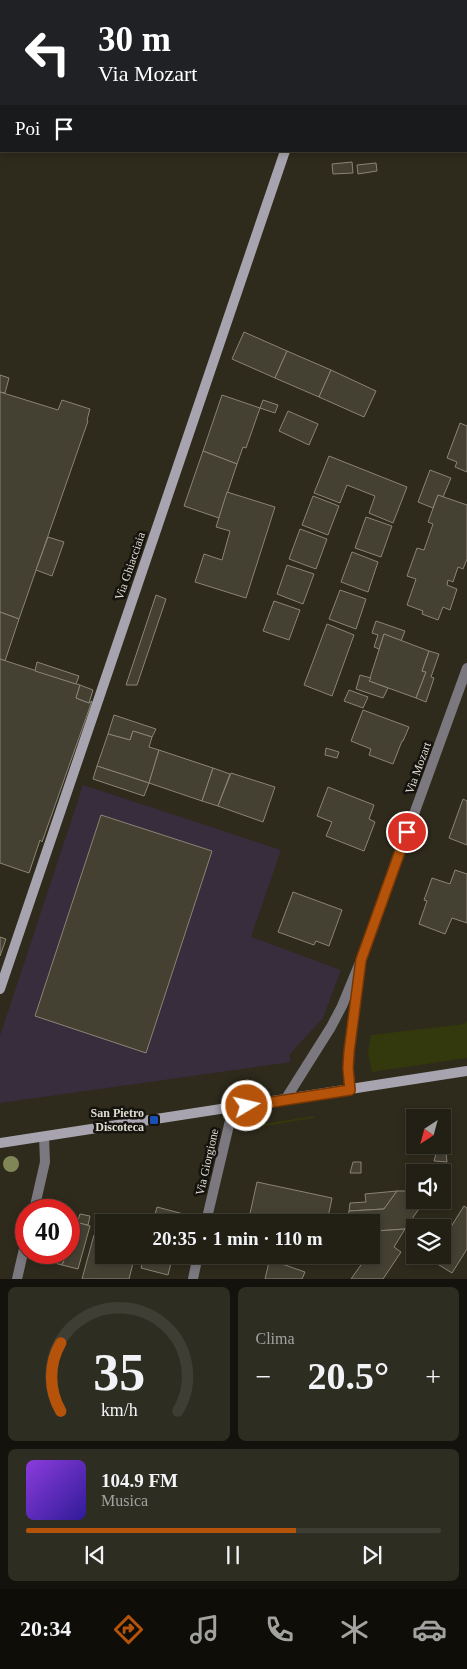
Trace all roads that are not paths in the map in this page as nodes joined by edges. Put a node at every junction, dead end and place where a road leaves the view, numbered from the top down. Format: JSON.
{"nodes":[{"id":1,"x":285,"y":152,"type":"edge"},
{"id":2,"x":467,"y":668,"type":"edge"},
{"id":3,"x":361,"y":960,"type":"junction"},
{"id":4,"x":0,"y":989,"type":"edge"},
{"id":5,"x":467,"y":1071,"type":"edge"},
{"id":6,"x":350,"y":1090,"type":"junction"},
{"id":7,"x":285,"y":1100,"type":"junction"},
{"id":8,"x":232,"y":1108,"type":"junction"},
{"id":9,"x":44,"y":1137,"type":"junction"},
{"id":10,"x":0,"y":1143,"type":"edge"},
{"id":11,"x":37,"y":1199,"type":"edge"},
{"id":12,"x":208,"y":1214,"type":"edge"},
{"id":13,"x":20,"y":1264,"type":"edge"},
{"id":14,"x":196,"y":1264,"type":"edge"},
{"id":15,"x":17,"y":1279,"type":"edge"},
{"id":16,"x":193,"y":1279,"type":"edge"}],
"edges":[{"from":1,"to":4,"type":"street","name":"Via Ghiacciaia"},
{"from":2,"to":3,"type":"street","name":"Via Mozart"},
{"from":3,"to":6,"type":"street","name":"Via Mozart"},
{"from":3,"to":7,"type":"street","name":"Via Mozart"},
{"from":5,"to":6,"type":"street"},
{"from":6,"to":7,"type":"street"},
{"from":7,"to":8,"type":"street"},
{"from":8,"to":9,"type":"street"},
{"from":8,"to":12,"type":"street","name":"Via Giorgione"},
{"from":9,"to":10,"type":"street"},
{"from":9,"to":11,"type":"street"},
{"from":13,"to":15,"type":"street"},
{"from":14,"to":16,"type":"street"}]}
